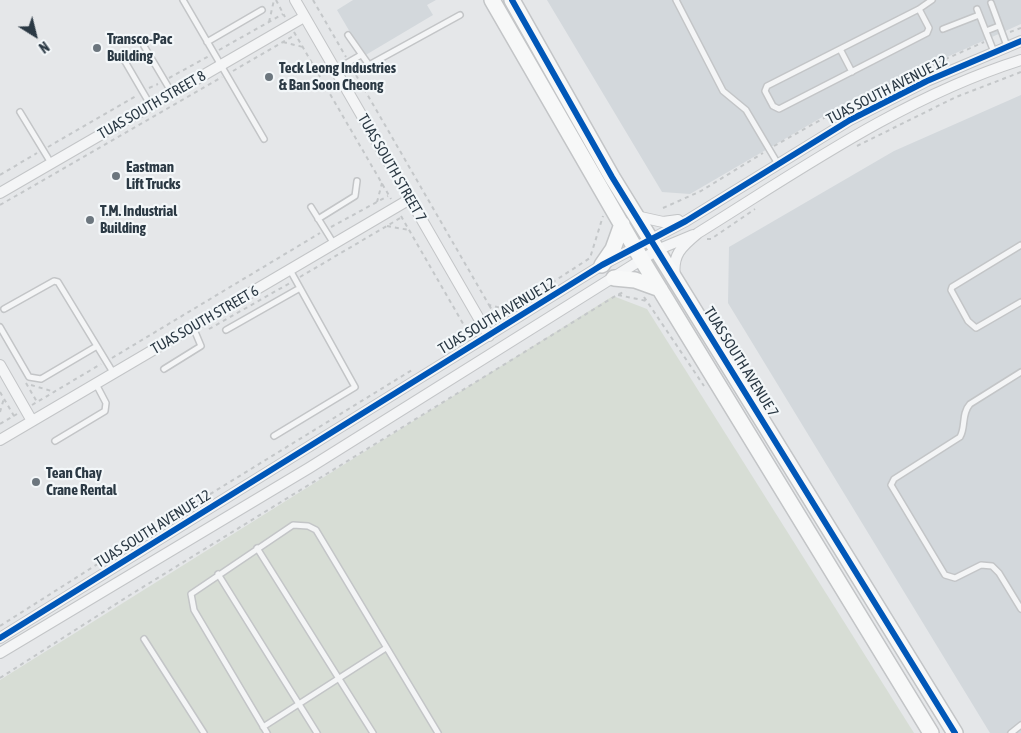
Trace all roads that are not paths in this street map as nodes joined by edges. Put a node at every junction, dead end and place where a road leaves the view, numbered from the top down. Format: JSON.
{"nodes":[{"id":1,"x":183,"y":0,"type":"edge"},
{"id":2,"x":295,"y":0,"type":"edge"},
{"id":3,"x":492,"y":0,"type":"edge"},
{"id":4,"x":512,"y":0,"type":"edge"},
{"id":5,"x":676,"y":0,"type":"edge"},
{"id":6,"x":932,"y":0,"type":"edge"},
{"id":7,"x":991,"y":3,"type":"dead end"},
{"id":8,"x":919,"y":9,"type":"junction"},
{"id":9,"x":977,"y":9,"type":"dead end"},
{"id":10,"x":262,"y":10,"type":"dead end"},
{"id":11,"x":460,"y":15,"type":"dead end"},
{"id":12,"x":979,"y":15,"type":"junction"},
{"id":13,"x":304,"y":16,"type":"junction"},
{"id":14,"x":999,"y":26,"type":"junction"},
{"id":15,"x":943,"y":29,"type":"dead end"},
{"id":16,"x":986,"y":31,"type":"junction"},
{"id":17,"x":348,"y":34,"type":"dead end"},
{"id":18,"x":1021,"y":41,"type":"edge"},
{"id":19,"x":206,"y":42,"type":"junction"},
{"id":20,"x":144,"y":46,"type":"dead end"},
{"id":21,"x":1007,"y":46,"type":"junction"},
{"id":22,"x":840,"y":49,"type":"junction"},
{"id":23,"x":994,"y":52,"type":"junction"},
{"id":24,"x":361,"y":56,"type":"junction"},
{"id":25,"x":123,"y":58,"type":"dead end"},
{"id":26,"x":1021,"y":60,"type":"edge"},
{"id":27,"x":220,"y":65,"type":"junction"},
{"id":28,"x":335,"y":70,"type":"junction"},
{"id":29,"x":852,"y":72,"type":"junction"},
{"id":30,"x":172,"y":94,"type":"junction"},
{"id":31,"x":151,"y":106,"type":"junction"},
{"id":32,"x":20,"y":112,"type":"dead end"},
{"id":33,"x":264,"y":139,"type":"dead end"},
{"id":34,"x":51,"y":164,"type":"junction"},
{"id":35,"x":778,"y":164,"type":"junction"},
{"id":36,"x":357,"y":181,"type":"dead end"},
{"id":37,"x":0,"y":193,"type":"edge"},
{"id":38,"x":410,"y":199,"type":"junction"},
{"id":39,"x":310,"y":207,"type":"dead end"},
{"id":40,"x":697,"y":212,"type":"junction"},
{"id":41,"x":636,"y":216,"type":"junction"},
{"id":42,"x":318,"y":219,"type":"junction"},
{"id":43,"x":686,"y":221,"type":"junction"},
{"id":44,"x":622,"y":224,"type":"junction"},
{"id":45,"x":698,"y":235,"type":"junction"},
{"id":46,"x":334,"y":244,"type":"junction"},
{"id":47,"x":654,"y":245,"type":"junction"},
{"id":48,"x":1021,"y":245,"type":"edge"},
{"id":49,"x":639,"y":254,"type":"junction"},
{"id":50,"x":602,"y":265,"type":"junction"},
{"id":51,"x":290,"y":270,"type":"junction"},
{"id":52,"x":614,"y":278,"type":"junction"},
{"id":53,"x":675,"y":279,"type":"junction"},
{"id":54,"x":300,"y":288,"type":"junction"},
{"id":55,"x":660,"y":289,"type":"junction"},
{"id":56,"x":1021,"y":302,"type":"edge"},
{"id":57,"x":4,"y":309,"type":"dead end"},
{"id":58,"x":193,"y":326,"type":"junction"},
{"id":59,"x":0,"y":327,"type":"edge"},
{"id":60,"x":226,"y":330,"type":"dead end"},
{"id":61,"x":488,"y":336,"type":"junction"},
{"id":62,"x":97,"y":346,"type":"junction"},
{"id":63,"x":0,"y":365,"type":"edge"},
{"id":64,"x":164,"y":369,"type":"dead end"},
{"id":65,"x":1021,"y":372,"type":"edge"},
{"id":66,"x":114,"y":374,"type":"junction"},
{"id":67,"x":96,"y":384,"type":"junction"},
{"id":68,"x":32,"y":421,"type":"junction"},
{"id":69,"x":274,"y":436,"type":"dead end"},
{"id":70,"x":0,"y":440,"type":"edge"},
{"id":71,"x":55,"y":441,"type":"dead end"},
{"id":72,"x":258,"y":548,"type":"junction"},
{"id":73,"x":218,"y":574,"type":"junction"},
{"id":74,"x":1021,"y":609,"type":"edge"},
{"id":75,"x":0,"y":638,"type":"edge"},
{"id":76,"x":144,"y":638,"type":"dead end"},
{"id":77,"x":386,"y":648,"type":"junction"},
{"id":78,"x":0,"y":653,"type":"edge"},
{"id":79,"x":339,"y":678,"type":"junction"},
{"id":80,"x":299,"y":704,"type":"junction"},
{"id":81,"x":1021,"y":725,"type":"edge"},
{"id":82,"x":263,"y":727,"type":"junction"},
{"id":83,"x":204,"y":733,"type":"edge"},
{"id":84,"x":267,"y":733,"type":"edge"},
{"id":85,"x":317,"y":733,"type":"edge"},
{"id":86,"x":373,"y":733,"type":"edge"},
{"id":87,"x":438,"y":733,"type":"edge"},
{"id":88,"x":931,"y":733,"type":"edge"},
{"id":89,"x":955,"y":733,"type":"edge"},
{"id":90,"x":1010,"y":733,"type":"edge"}],
"edges":[{"from":1,"to":19,"type":"lane"},
{"from":2,"to":13,"type":"street","name":"TUAS SOUTH STREET 7"},
{"from":3,"to":44,"type":"street","name":"TUAS SOUTH AVENUE 7"},
{"from":4,"to":41,"type":"street","name":"TUAS SOUTH AVENUE 7"},
{"from":5,"to":35,"type":"lane"},
{"from":6,"to":8,"type":"lane"},
{"from":7,"to":14,"type":"lane"},
{"from":8,"to":22,"type":"lane"},
{"from":8,"to":29,"type":"lane"},
{"from":9,"to":12,"type":"lane"},
{"from":10,"to":19,"type":"lane"},
{"from":11,"to":24,"type":"lane"},
{"from":12,"to":15,"type":"lane"},
{"from":12,"to":16,"type":"lane"},
{"from":13,"to":27,"type":"street","name":"TUAS SOUTH STREET 8"},
{"from":13,"to":28,"type":"street","name":"TUAS SOUTH STREET 7"},
{"from":14,"to":16,"type":"lane"},
{"from":14,"to":21,"type":"lane"},
{"from":16,"to":23,"type":"lane"},
{"from":17,"to":24,"type":"lane"},
{"from":18,"to":21,"type":"street","name":"TUAS SOUTH AVENUE 12"},
{"from":19,"to":27,"type":"lane"},
{"from":20,"to":30,"type":"lane"},
{"from":21,"to":23,"type":"street","name":"TUAS SOUTH AVENUE 12"},
{"from":22,"to":29,"type":"lane"},
{"from":22,"to":29,"type":"lane"},
{"from":23,"to":35,"type":"street","name":"TUAS SOUTH AVENUE 12"},
{"from":24,"to":28,"type":"lane"},
{"from":25,"to":31,"type":"lane"},
{"from":26,"to":45,"type":"street","name":"TUAS SOUTH AVENUE 12"},
{"from":27,"to":30,"type":"street","name":"TUAS SOUTH STREET 8"},
{"from":27,"to":33,"type":"lane"},
{"from":28,"to":38,"type":"street","name":"TUAS SOUTH STREET 7"},
{"from":30,"to":31,"type":"street","name":"TUAS SOUTH STREET 8"},
{"from":31,"to":34,"type":"street","name":"TUAS SOUTH STREET 8"},
{"from":32,"to":34,"type":"lane"},
{"from":34,"to":37,"type":"street","name":"TUAS SOUTH STREET 8"},
{"from":35,"to":40,"type":"street","name":"TUAS SOUTH AVENUE 12"},
{"from":36,"to":42,"type":"lane"},
{"from":38,"to":46,"type":"street","name":"TUAS SOUTH STREET 6"},
{"from":38,"to":61,"type":"street","name":"TUAS SOUTH STREET 7"},
{"from":39,"to":42,"type":"lane"},
{"from":40,"to":41,"type":"street"},
{"from":40,"to":43,"type":"street","name":"TUAS SOUTH AVENUE 12"},
{"from":41,"to":47,"type":"street","name":"TUAS SOUTH AVENUE 7"},
{"from":42,"to":46,"type":"lane"},
{"from":43,"to":45,"type":"street"},
{"from":43,"to":47,"type":"street","name":"TUAS SOUTH AVENUE 12"},
{"from":44,"to":49,"type":"street","name":"TUAS SOUTH AVENUE 7"},
{"from":44,"to":50,"type":"street"},
{"from":45,"to":47,"type":"street","name":"TUAS SOUTH AVENUE 12"},
{"from":45,"to":53,"type":"street"},
{"from":46,"to":51,"type":"street","name":"TUAS SOUTH STREET 6"},
{"from":47,"to":49,"type":"street","name":"TUAS SOUTH AVENUE 12"},
{"from":47,"to":53,"type":"street","name":"TUAS SOUTH AVENUE 7"},
{"from":48,"to":56,"type":"lane"},
{"from":49,"to":50,"type":"street","name":"TUAS SOUTH AVENUE 12"},
{"from":49,"to":52,"type":"street","name":"TUAS SOUTH AVENUE 12"},
{"from":49,"to":55,"type":"street","name":"TUAS SOUTH AVENUE 7"},
{"from":50,"to":61,"type":"street","name":"TUAS SOUTH AVENUE 12"},
{"from":51,"to":54,"type":"lane"},
{"from":51,"to":58,"type":"street","name":"TUAS SOUTH STREET 6"},
{"from":52,"to":55,"type":"street"},
{"from":52,"to":78,"type":"street","name":"TUAS SOUTH AVENUE 12"},
{"from":53,"to":89,"type":"street","name":"TUAS SOUTH AVENUE 7"},
{"from":54,"to":60,"type":"lane"},
{"from":54,"to":69,"type":"lane"},
{"from":55,"to":88,"type":"street","name":"TUAS SOUTH AVENUE 7"},
{"from":57,"to":62,"type":"lane"},
{"from":58,"to":64,"type":"lane"},
{"from":58,"to":66,"type":"street","name":"TUAS SOUTH STREET 6"},
{"from":59,"to":62,"type":"lane"},
{"from":61,"to":75,"type":"street","name":"TUAS SOUTH AVENUE 12"},
{"from":62,"to":66,"type":"lane"},
{"from":63,"to":68,"type":"street"},
{"from":65,"to":74,"type":"lane"},
{"from":66,"to":67,"type":"street","name":"TUAS SOUTH STREET 6"},
{"from":67,"to":68,"type":"street","name":"TUAS SOUTH STREET 6"},
{"from":67,"to":71,"type":"lane"},
{"from":68,"to":70,"type":"street","name":"TUAS SOUTH STREET 6"},
{"from":72,"to":73,"type":"lane"},
{"from":72,"to":77,"type":"lane"},
{"from":72,"to":79,"type":"lane"},
{"from":73,"to":80,"type":"lane"},
{"from":73,"to":82,"type":"lane"},
{"from":76,"to":83,"type":"lane"},
{"from":77,"to":79,"type":"lane"},
{"from":77,"to":87,"type":"lane"},
{"from":79,"to":80,"type":"lane"},
{"from":79,"to":86,"type":"lane"},
{"from":80,"to":82,"type":"lane"},
{"from":80,"to":85,"type":"lane"},
{"from":81,"to":90,"type":"lane"},
{"from":82,"to":84,"type":"lane"}]}
